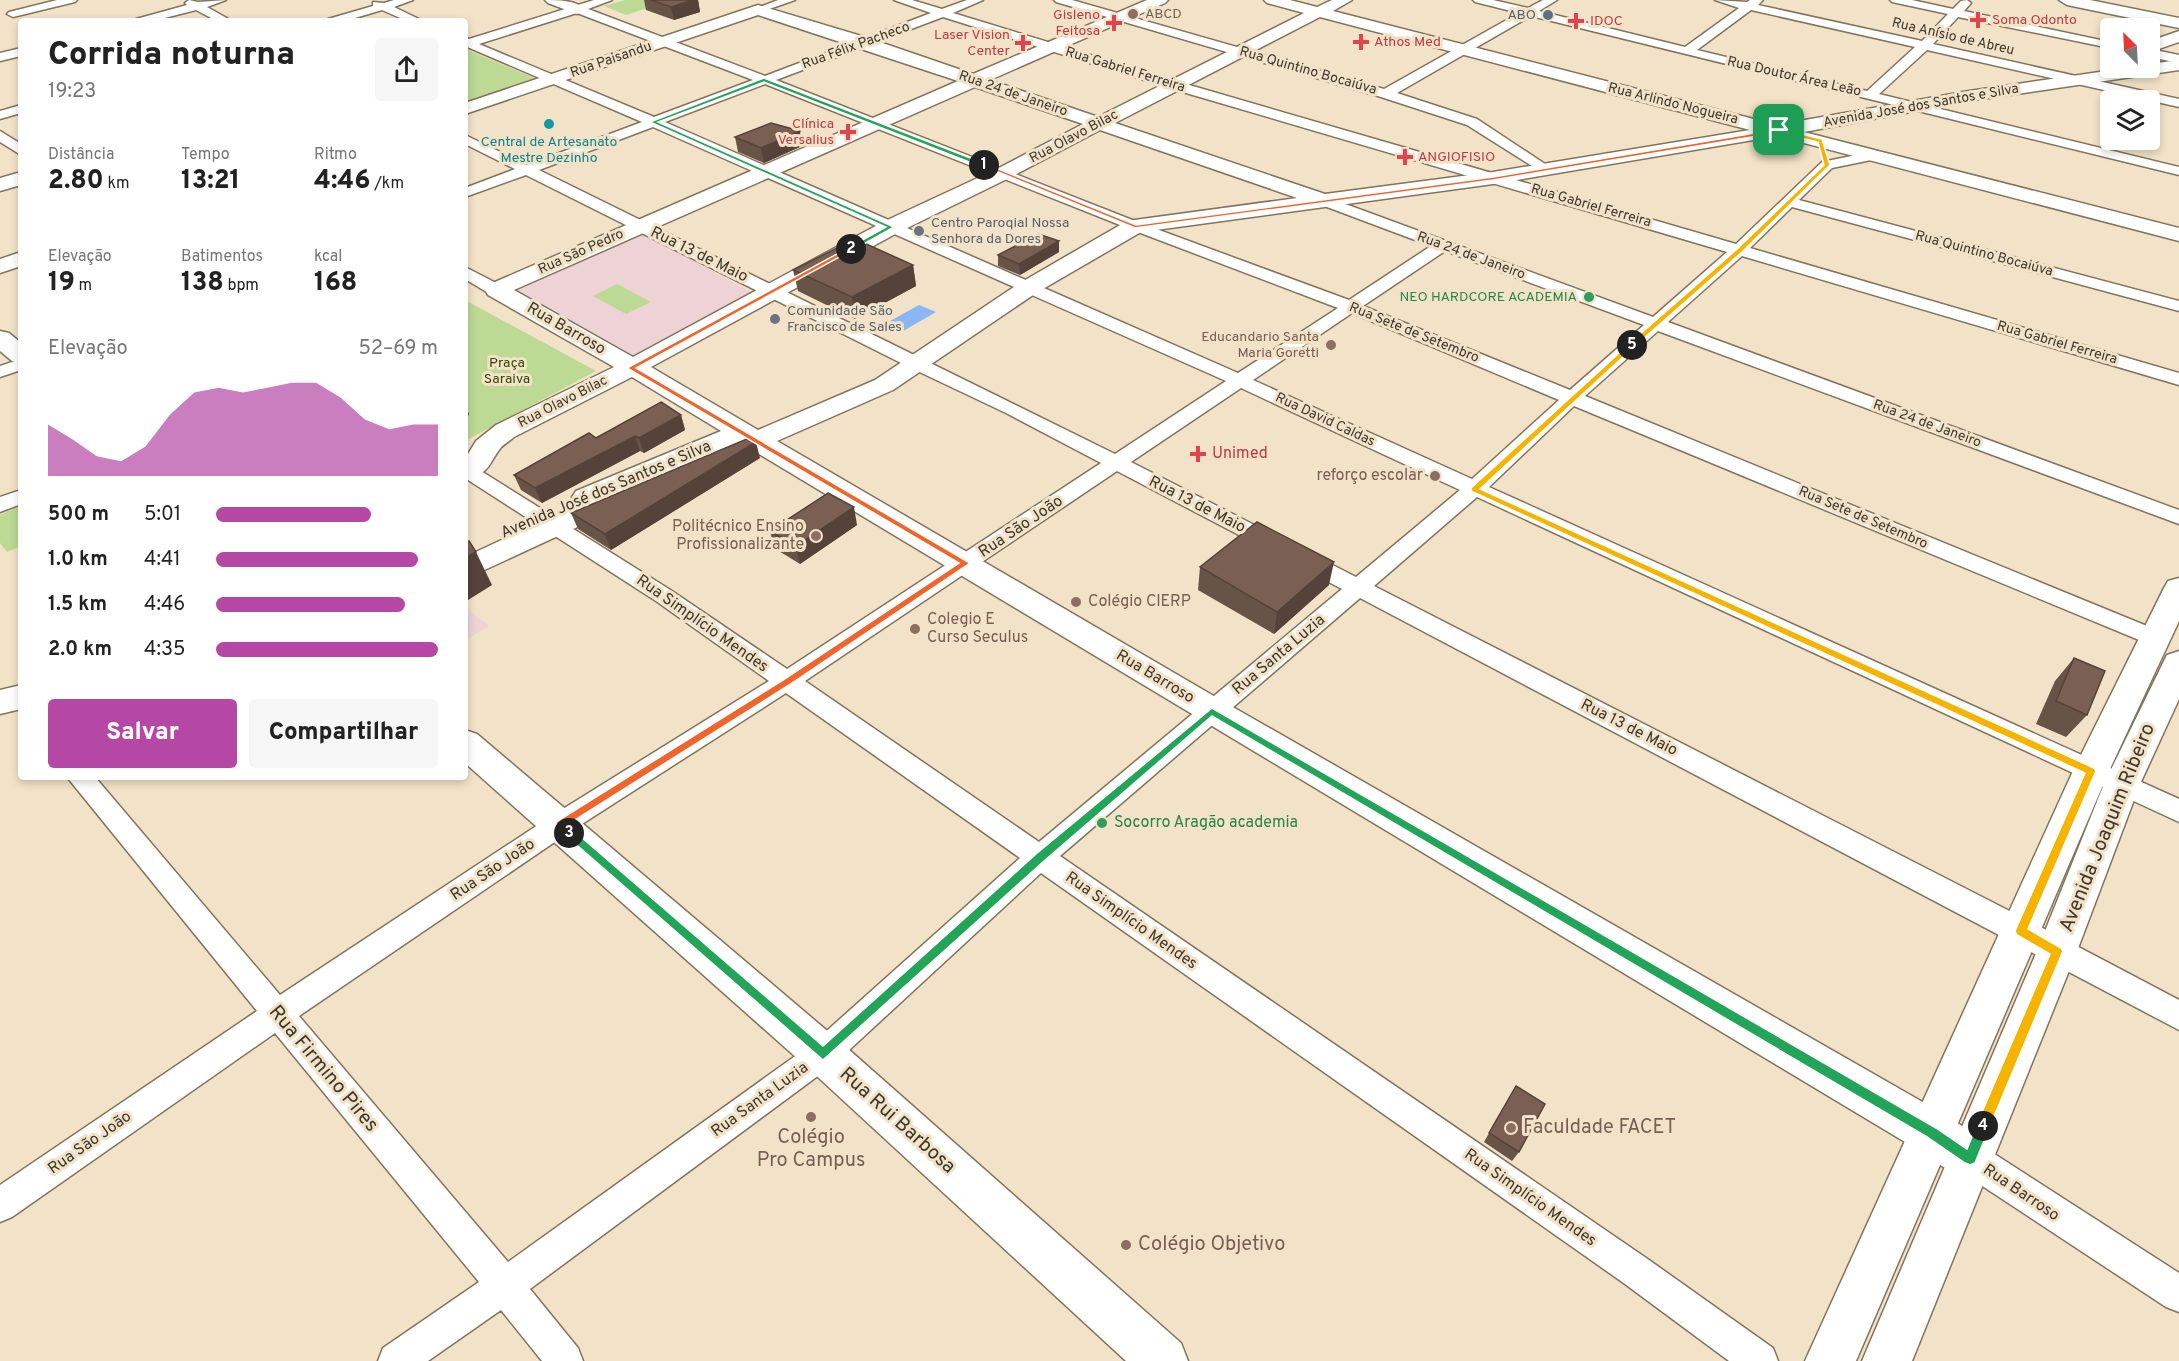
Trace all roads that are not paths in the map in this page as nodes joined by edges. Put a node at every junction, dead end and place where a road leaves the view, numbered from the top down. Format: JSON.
{"nodes":[{"id":1,"x":71,"y":0,"type":"edge"},
{"id":2,"x":184,"y":0,"type":"edge"},
{"id":3,"x":220,"y":0,"type":"edge"},
{"id":4,"x":367,"y":0,"type":"edge"},
{"id":5,"x":407,"y":0,"type":"edge"},
{"id":6,"x":606,"y":0,"type":"edge"},
{"id":7,"x":789,"y":0,"type":"edge"},
{"id":8,"x":900,"y":0,"type":"edge"},
{"id":9,"x":977,"y":0,"type":"edge"},
{"id":10,"x":1060,"y":0,"type":"edge"},
{"id":11,"x":1160,"y":0,"type":"edge"},
{"id":12,"x":1272,"y":0,"type":"edge"},
{"id":13,"x":1344,"y":0,"type":"edge"},
{"id":14,"x":1479,"y":0,"type":"edge"},
{"id":15,"x":1551,"y":0,"type":"edge"},
{"id":16,"x":1721,"y":0,"type":"edge"},
{"id":17,"x":1896,"y":0,"type":"edge"},
{"id":18,"x":1967,"y":0,"type":"edge"},
{"id":19,"x":2067,"y":0,"type":"edge"},
{"id":20,"x":1752,"y":3,"type":"edge"},
{"id":21,"x":571,"y":4,"type":"edge"},
{"id":22,"x":754,"y":5,"type":"edge"},
{"id":23,"x":198,"y":6,"type":"junction"},
{"id":24,"x":383,"y":7,"type":"junction"},
{"id":25,"x":0,"y":8,"type":"edge"},
{"id":26,"x":1319,"y":12,"type":"junction"},
{"id":27,"x":1531,"y":12,"type":"junction"},
{"id":28,"x":1957,"y":13,"type":"junction"},
{"id":29,"x":13,"y":14,"type":"junction"},
{"id":30,"x":943,"y":14,"type":"junction"},
{"id":31,"x":20,"y":18,"type":"edge"},
{"id":32,"x":152,"y":18,"type":"edge"},
{"id":33,"x":220,"y":18,"type":"edge"},
{"id":34,"x":343,"y":18,"type":"edge"},
{"id":35,"x":410,"y":18,"type":"edge"},
{"id":36,"x":1119,"y":18,"type":"junction"},
{"id":37,"x":2179,"y":23,"type":"edge"},
{"id":38,"x":2179,"y":36,"type":"edge"},
{"id":39,"x":474,"y":39,"type":"edge"},
{"id":40,"x":666,"y":41,"type":"junction"},
{"id":41,"x":862,"y":42,"type":"junction"},
{"id":42,"x":2100,"y":43,"type":"edge"},
{"id":43,"x":2160,"y":43,"type":"edge"},
{"id":44,"x":1049,"y":46,"type":"junction"},
{"id":45,"x":1924,"y":46,"type":"junction"},
{"id":46,"x":1465,"y":50,"type":"junction"},
{"id":47,"x":1238,"y":51,"type":"junction"},
{"id":48,"x":1687,"y":51,"type":"junction"},
{"id":49,"x":18,"y":53,"type":"edge"},
{"id":50,"x":2160,"y":55,"type":"edge"},
{"id":51,"x":0,"y":57,"type":"edge"},
{"id":52,"x":2179,"y":59,"type":"edge"},
{"id":53,"x":2100,"y":62,"type":"edge"},
{"id":54,"x":2179,"y":65,"type":"edge"},
{"id":55,"x":2055,"y":75,"type":"junction"},
{"id":56,"x":556,"y":79,"type":"junction"},
{"id":57,"x":764,"y":80,"type":"junction"},
{"id":58,"x":974,"y":81,"type":"junction"},
{"id":59,"x":2083,"y":81,"type":"junction"},
{"id":60,"x":1174,"y":85,"type":"junction"},
{"id":61,"x":1386,"y":94,"type":"junction"},
{"id":62,"x":1870,"y":95,"type":"junction"},
{"id":63,"x":1969,"y":96,"type":"junction"},
{"id":64,"x":2179,"y":102,"type":"edge"},
{"id":65,"x":1914,"y":107,"type":"junction"},
{"id":66,"x":468,"y":109,"type":"edge"},
{"id":67,"x":18,"y":110,"type":"edge"},
{"id":68,"x":0,"y":115,"type":"edge"},
{"id":69,"x":653,"y":122,"type":"junction"},
{"id":70,"x":876,"y":122,"type":"junction"},
{"id":71,"x":1099,"y":123,"type":"junction"},
{"id":72,"x":1779,"y":130,"type":"junction"},
{"id":73,"x":0,"y":135,"type":"edge"},
{"id":74,"x":468,"y":140,"type":"edge"},
{"id":75,"x":1820,"y":141,"type":"junction"},
{"id":76,"x":18,"y":149,"type":"edge"},
{"id":77,"x":1876,"y":155,"type":"junction"},
{"id":78,"x":1827,"y":165,"type":"junction"},
{"id":79,"x":528,"y":169,"type":"junction"},
{"id":80,"x":1544,"y":169,"type":"junction"},
{"id":81,"x":764,"y":171,"type":"junction"},
{"id":82,"x":2179,"y":171,"type":"edge"},
{"id":83,"x":1004,"y":173,"type":"junction"},
{"id":84,"x":1493,"y":178,"type":"junction"},
{"id":85,"x":18,"y":179,"type":"edge"},
{"id":86,"x":0,"y":185,"type":"edge"},
{"id":87,"x":468,"y":192,"type":"edge"},
{"id":88,"x":1324,"y":201,"type":"junction"},
{"id":89,"x":1789,"y":202,"type":"junction"},
{"id":90,"x":640,"y":226,"type":"junction"},
{"id":91,"x":1135,"y":226,"type":"junction"},
{"id":92,"x":891,"y":227,"type":"junction"},
{"id":93,"x":2179,"y":235,"type":"edge"},
{"id":94,"x":1442,"y":246,"type":"junction"},
{"id":95,"x":1739,"y":250,"type":"junction"},
{"id":96,"x":18,"y":260,"type":"edge"},
{"id":97,"x":0,"y":266,"type":"edge"},
{"id":98,"x":468,"y":274,"type":"edge"},
{"id":99,"x":1028,"y":288,"type":"junction"},
{"id":100,"x":496,"y":290,"type":"junction"},
{"id":101,"x":773,"y":291,"type":"junction"},
{"id":102,"x":1349,"y":306,"type":"junction"},
{"id":103,"x":2179,"y":306,"type":"edge"},
{"id":104,"x":1655,"y":325,"type":"junction"},
{"id":105,"x":0,"y":338,"type":"edge"},
{"id":106,"x":18,"y":353,"type":"edge"},
{"id":107,"x":915,"y":363,"type":"junction"},
{"id":108,"x":18,"y":365,"type":"edge"},
{"id":109,"x":631,"y":368,"type":"junction"},
{"id":110,"x":0,"y":372,"type":"edge"},
{"id":111,"x":2179,"y":379,"type":"edge"},
{"id":112,"x":1238,"y":380,"type":"junction"},
{"id":113,"x":1573,"y":397,"type":"junction"},
{"id":114,"x":748,"y":437,"type":"junction"},
{"id":115,"x":1116,"y":463,"type":"junction"},
{"id":116,"x":468,"y":468,"type":"edge"},
{"id":117,"x":468,"y":472,"type":"edge"},
{"id":118,"x":1474,"y":489,"type":"junction"},
{"id":119,"x":18,"y":497,"type":"edge"},
{"id":120,"x":0,"y":505,"type":"edge"},
{"id":121,"x":2179,"y":517,"type":"edge"},
{"id":122,"x":547,"y":521,"type":"junction"},
{"id":123,"x":468,"y":552,"type":"edge"},
{"id":124,"x":966,"y":563,"type":"junction"},
{"id":125,"x":468,"y":567,"type":"edge"},
{"id":126,"x":1358,"y":588,"type":"junction"},
{"id":127,"x":2179,"y":588,"type":"edge"},
{"id":128,"x":2156,"y":639,"type":"junction"},
{"id":129,"x":2179,"y":663,"type":"edge"},
{"id":130,"x":786,"y":682,"type":"junction"},
{"id":131,"x":1212,"y":711,"type":"junction"},
{"id":132,"x":468,"y":746,"type":"edge"},
{"id":133,"x":2106,"y":778,"type":"junction"},
{"id":134,"x":82,"y":780,"type":"edge"},
{"id":135,"x":2179,"y":811,"type":"edge"},
{"id":136,"x":559,"y":825,"type":"junction"},
{"id":137,"x":1040,"y":857,"type":"junction"},
{"id":138,"x":2021,"y":931,"type":"junction"},
{"id":139,"x":2057,"y":951,"type":"junction"},
{"id":140,"x":277,"y":1014,"type":"junction"},
{"id":141,"x":2179,"y":1016,"type":"edge"},
{"id":142,"x":823,"y":1054,"type":"junction"},
{"id":143,"x":1931,"y":1132,"type":"junction"},
{"id":144,"x":1970,"y":1158,"type":"junction"},
{"id":145,"x":0,"y":1205,"type":"edge"},
{"id":146,"x":505,"y":1286,"type":"junction"},
{"id":147,"x":2179,"y":1294,"type":"edge"},
{"id":148,"x":396,"y":1361,"type":"edge"},
{"id":149,"x":565,"y":1361,"type":"edge"},
{"id":150,"x":1163,"y":1361,"type":"edge"},
{"id":151,"x":1760,"y":1361,"type":"edge"},
{"id":152,"x":1830,"y":1361,"type":"edge"},
{"id":153,"x":1887,"y":1361,"type":"edge"}],
"edges":[{"from":1,"to":29,"type":"street"},
{"from":2,"to":23,"type":"street"},
{"from":3,"to":23,"type":"street"},
{"from":4,"to":24,"type":"street"},
{"from":5,"to":24,"type":"street"},
{"from":6,"to":21,"type":"street"},
{"from":7,"to":22,"type":"street"},
{"from":8,"to":30,"type":"street","name":"Rua Gabriel Ferreira"},
{"from":9,"to":30,"type":"street","name":"Rua Félix Pacheco"},
{"from":10,"to":36,"type":"street","name":"Rua Quintino Bocaiúva"},
{"from":11,"to":36,"type":"street","name":"Rua São Pedro"},
{"from":12,"to":26,"type":"street","name":"Rua Arlindo Nogueira"},
{"from":13,"to":26,"type":"street","name":"Rua Olavo Bilac"},
{"from":14,"to":27,"type":"street","name":"Rua Doutor Área Leão"},
{"from":15,"to":27,"type":"street"},
{"from":16,"to":20,"type":"street","name":"Rua Anísio de Abreu"},
{"from":17,"to":28,"type":"street"},
{"from":18,"to":28,"type":"street"},
{"from":19,"to":37,"type":"street"},
{"from":20,"to":45,"type":"street","name":"Rua Anísio de Abreu"},
{"from":20,"to":48,"type":"street"},
{"from":21,"to":39,"type":"street"},
{"from":21,"to":40,"type":"street","name":"Rua Sete de Setembro"},
{"from":22,"to":40,"type":"street","name":"Rua Paisandu"},
{"from":22,"to":41,"type":"street","name":"Rua 24 de Janeiro"},
{"from":23,"to":32,"type":"street"},
{"from":23,"to":33,"type":"street"},
{"from":24,"to":34,"type":"street"},
{"from":24,"to":35,"type":"street"},
{"from":25,"to":29,"type":"street"},
{"from":26,"to":46,"type":"street","name":"Rua Arlindo Nogueira"},
{"from":26,"to":47,"type":"street","name":"Rua Olavo Bilac"},
{"from":27,"to":46,"type":"street"},
{"from":27,"to":48,"type":"street","name":"Rua Doutor Área Leão"},
{"from":28,"to":42,"type":"street"},
{"from":28,"to":45,"type":"street"},
{"from":29,"to":31,"type":"street"},
{"from":30,"to":41,"type":"street","name":"Rua Félix Pacheco"},
{"from":30,"to":44,"type":"street","name":"Rua Gabriel Ferreira"},
{"from":36,"to":44,"type":"street","name":"Rua São Pedro"},
{"from":36,"to":47,"type":"street","name":"Rua Quintino Bocaiúva"},
{"from":38,"to":43,"type":"street"},
{"from":39,"to":56,"type":"street","name":"Rua David Caldas"},
{"from":40,"to":56,"type":"street","name":"Rua Paisandu"},
{"from":40,"to":57,"type":"street","name":"Rua Sete de Setembro"},
{"from":41,"to":57,"type":"street","name":"Rua Félix Pacheco"},
{"from":41,"to":58,"type":"street","name":"Rua 24 de Janeiro"},
{"from":44,"to":58,"type":"street","name":"Rua São Pedro"},
{"from":44,"to":60,"type":"street","name":"Rua Gabriel Ferreira"},
{"from":45,"to":55,"type":"street","name":"Rua Anísio de Abreu"},
{"from":45,"to":62,"type":"street"},
{"from":46,"to":61,"type":"street"},
{"from":46,"to":72,"type":"street","name":"Rua Arlindo Nogueira"},
{"from":47,"to":60,"type":"street","name":"Rua Olavo Bilac"},
{"from":47,"to":61,"type":"street","name":"Rua Quintino Bocaiúva"},
{"from":48,"to":62,"type":"street","name":"Rua Doutor Área Leão"},
{"from":49,"to":51,"type":"street"},
{"from":50,"to":52,"type":"street"},
{"from":53,"to":55,"type":"street"},
{"from":54,"to":59,"type":"street","name":"Avenida José dos Santos e Silva"},
{"from":55,"to":59,"type":"street","name":"Rua Anísio de Abreu"},
{"from":55,"to":63,"type":"street"},
{"from":56,"to":66,"type":"street","name":"Rua Paisandu"},
{"from":56,"to":69,"type":"street","name":"Rua David Caldas"},
{"from":57,"to":69,"type":"street","name":"Rua Félix Pacheco"},
{"from":57,"to":70,"type":"street","name":"Rua Sete de Setembro"},
{"from":58,"to":70,"type":"street","name":"Rua São Pedro"},
{"from":58,"to":71,"type":"street","name":"Rua 24 de Janeiro"},
{"from":59,"to":63,"type":"street","name":"Avenida José dos Santos e Silva"},
{"from":59,"to":64,"type":"street","name":"Rua Anísio de Abreu"},
{"from":60,"to":71,"type":"street","name":"Rua Olavo Bilac"},
{"from":60,"to":84,"type":"street","name":"Rua Gabriel Ferreira"},
{"from":61,"to":80,"type":"street","name":"Rua Quintino Bocaiúva"},
{"from":62,"to":65,"type":"street","name":"Rua Doutor Área Leão"},
{"from":63,"to":65,"type":"street","name":"Avenida José dos Santos e Silva"},
{"from":65,"to":72,"type":"street","name":"Avenida José dos Santos e Silva"},
{"from":65,"to":82,"type":"street","name":"Rua Doutor Área Leão"},
{"from":67,"to":68,"type":"street"},
{"from":69,"to":79,"type":"street","name":"Rua Félix Pacheco"},
{"from":69,"to":81,"type":"street","name":"Rua David Caldas"},
{"from":70,"to":81,"type":"street","name":"Rua São Pedro"},
{"from":70,"to":83,"type":"street","name":"Rua Sete de Setembro"},
{"from":71,"to":83,"type":"street","name":"Rua Olavo Bilac"},
{"from":71,"to":88,"type":"street","name":"Rua 24 de Janeiro"},
{"from":72,"to":75,"type":"street","name":"Rua Arlindo Nogueira"},
{"from":72,"to":80,"type":"street","name":"Avenida José dos Santos e Silva"},
{"from":73,"to":76,"type":"street"},
{"from":74,"to":79,"type":"street","name":"Rua 13 de Maio"},
{"from":75,"to":77,"type":"street","name":"Rua Arlindo Nogueira"},
{"from":75,"to":78,"type":"street"},
{"from":77,"to":78,"type":"street"},
{"from":77,"to":93,"type":"street","name":"Rua Arlindo Nogueira"},
{"from":78,"to":89,"type":"street","name":"Rua Santa Luzia"},
{"from":79,"to":87,"type":"street","name":"Rua Félix Pacheco"},
{"from":79,"to":90,"type":"street","name":"Rua 13 de Maio"},
{"from":80,"to":84,"type":"street","name":"Avenida José dos Santos e Silva"},
{"from":81,"to":90,"type":"street","name":"Rua São Pedro"},
{"from":81,"to":92,"type":"street","name":"Rua David Caldas"},
{"from":83,"to":91,"type":"street","name":"Rua Sete de Setembro"},
{"from":83,"to":92,"type":"street","name":"Rua Olavo Bilac"},
{"from":84,"to":88,"type":"street","name":"Avenida José dos Santos e Silva"},
{"from":84,"to":95,"type":"street","name":"Rua Gabriel Ferreira"},
{"from":85,"to":86,"type":"street"},
{"from":88,"to":91,"type":"street","name":"Avenida José dos Santos e Silva"},
{"from":88,"to":94,"type":"street","name":"Rua 24 de Janeiro"},
{"from":89,"to":95,"type":"street","name":"Rua Santa Luzia"},
{"from":89,"to":103,"type":"street","name":"Rua Quintino Bocaiúva"},
{"from":90,"to":100,"type":"street","name":"Rua São Pedro"},
{"from":90,"to":101,"type":"street","name":"Rua 13 de Maio"},
{"from":91,"to":99,"type":"street","name":"Avenida José dos Santos e Silva"},
{"from":91,"to":102,"type":"street","name":"Rua Sete de Setembro"},
{"from":92,"to":99,"type":"street","name":"Rua David Caldas"},
{"from":92,"to":101,"type":"street","name":"Rua Olavo Bilac"},
{"from":94,"to":102,"type":"street","name":"Rua São João"},
{"from":94,"to":104,"type":"street","name":"Rua 24 de Janeiro"},
{"from":95,"to":104,"type":"street","name":"Rua Santa Luzia"},
{"from":95,"to":111,"type":"street","name":"Rua Gabriel Ferreira"},
{"from":96,"to":97,"type":"street"},
{"from":98,"to":100,"type":"street","name":"Rua Barroso"},
{"from":99,"to":107,"type":"street","name":"Avenida José dos Santos e Silva"},
{"from":99,"to":112,"type":"street","name":"Rua David Caldas"},
{"from":100,"to":109,"type":"street","name":"Rua Barroso"},
{"from":101,"to":107,"type":"street","name":"Rua 13 de Maio"},
{"from":101,"to":109,"type":"street","name":"Rua Olavo Bilac"},
{"from":102,"to":112,"type":"street","name":"Rua São João"},
{"from":102,"to":113,"type":"street","name":"Rua Sete de Setembro"},
{"from":104,"to":113,"type":"street","name":"Rua Santa Luzia"},
{"from":104,"to":121,"type":"street","name":"Rua 24 de Janeiro"},
{"from":105,"to":106,"type":"street"},
{"from":107,"to":114,"type":"street","name":"Avenida José dos Santos e Silva"},
{"from":107,"to":115,"type":"street","name":"Rua 13 de Maio"},
{"from":108,"to":110,"type":"street"},
{"from":109,"to":114,"type":"street","name":"Rua Barroso"},
{"from":109,"to":116,"type":"street","name":"Rua Olavo Bilac"},
{"from":112,"to":115,"type":"street","name":"Rua São João"},
{"from":112,"to":118,"type":"street","name":"Rua David Caldas"},
{"from":113,"to":118,"type":"street","name":"Rua Santa Luzia"},
{"from":113,"to":128,"type":"street","name":"Rua Sete de Setembro"},
{"from":114,"to":122,"type":"street","name":"Avenida José dos Santos e Silva"},
{"from":114,"to":124,"type":"street","name":"Rua Barroso"},
{"from":115,"to":124,"type":"street","name":"Rua São João"},
{"from":115,"to":126,"type":"street","name":"Rua 13 de Maio"},
{"from":117,"to":122,"type":"street","name":"Rua Simplício Mendes"},
{"from":118,"to":126,"type":"street","name":"Rua Santa Luzia"},
{"from":118,"to":133,"type":"street","name":"Rua David Caldas"},
{"from":119,"to":120,"type":"street"},
{"from":122,"to":123,"type":"street","name":"Avenida José dos Santos e Silva"},
{"from":122,"to":125,"type":"street","name":"Avenida José dos Santos e Silva"},
{"from":122,"to":130,"type":"street","name":"Rua Simplício Mendes"},
{"from":124,"to":130,"type":"street","name":"Rua São João"},
{"from":124,"to":131,"type":"street","name":"Rua Barroso"},
{"from":126,"to":131,"type":"street","name":"Rua Santa Luzia"},
{"from":126,"to":138,"type":"street","name":"Rua 13 de Maio"},
{"from":127,"to":128,"type":"street","name":"Avenida Joaquim Ribeiro"},
{"from":128,"to":133,"type":"street","name":"Avenida Joaquim Ribeiro"},
{"from":129,"to":133,"type":"street","name":"Avenida Joaquim Ribeiro"},
{"from":130,"to":136,"type":"street","name":"Rua São João"},
{"from":130,"to":137,"type":"street","name":"Rua Simplício Mendes"},
{"from":131,"to":137,"type":"street","name":"Rua Santa Luzia"},
{"from":131,"to":143,"type":"street","name":"Rua Barroso"},
{"from":132,"to":136,"type":"street","name":"Rua Rui Barbosa"},
{"from":133,"to":135,"type":"street","name":"Rua David Caldas"},
{"from":133,"to":138,"type":"street","name":"Avenida Joaquim Ribeiro"},
{"from":133,"to":139,"type":"street","name":"Avenida Joaquim Ribeiro"},
{"from":134,"to":140,"type":"street","name":"Rua Firmino Pires"},
{"from":136,"to":140,"type":"street","name":"Rua São João"},
{"from":136,"to":142,"type":"street","name":"Rua Rui Barbosa"},
{"from":137,"to":142,"type":"street","name":"Rua Santa Luzia"},
{"from":137,"to":151,"type":"street","name":"Rua Simplício Mendes"},
{"from":138,"to":139,"type":"street","name":"Rua 13 de Maio"},
{"from":138,"to":143,"type":"street","name":"Avenida Joaquim Ribeiro"},
{"from":139,"to":141,"type":"street","name":"Rua 13 de Maio"},
{"from":139,"to":144,"type":"street","name":"Avenida Joaquim Ribeiro"},
{"from":140,"to":145,"type":"street","name":"Rua São João"},
{"from":140,"to":146,"type":"street","name":"Rua Firmino Pires"},
{"from":142,"to":146,"type":"street","name":"Rua Santa Luzia"},
{"from":142,"to":150,"type":"street","name":"Rua Rui Barbosa"},
{"from":143,"to":144,"type":"street","name":"Rua Barroso"},
{"from":143,"to":152,"type":"street","name":"Avenida Joaquim Ribeiro"},
{"from":144,"to":147,"type":"street","name":"Rua Barroso"},
{"from":144,"to":153,"type":"street","name":"Avenida Joaquim Ribeiro"},
{"from":146,"to":148,"type":"street","name":"Rua Santa Luzia"},
{"from":146,"to":149,"type":"street","name":"Rua Firmino Pires"}]}
